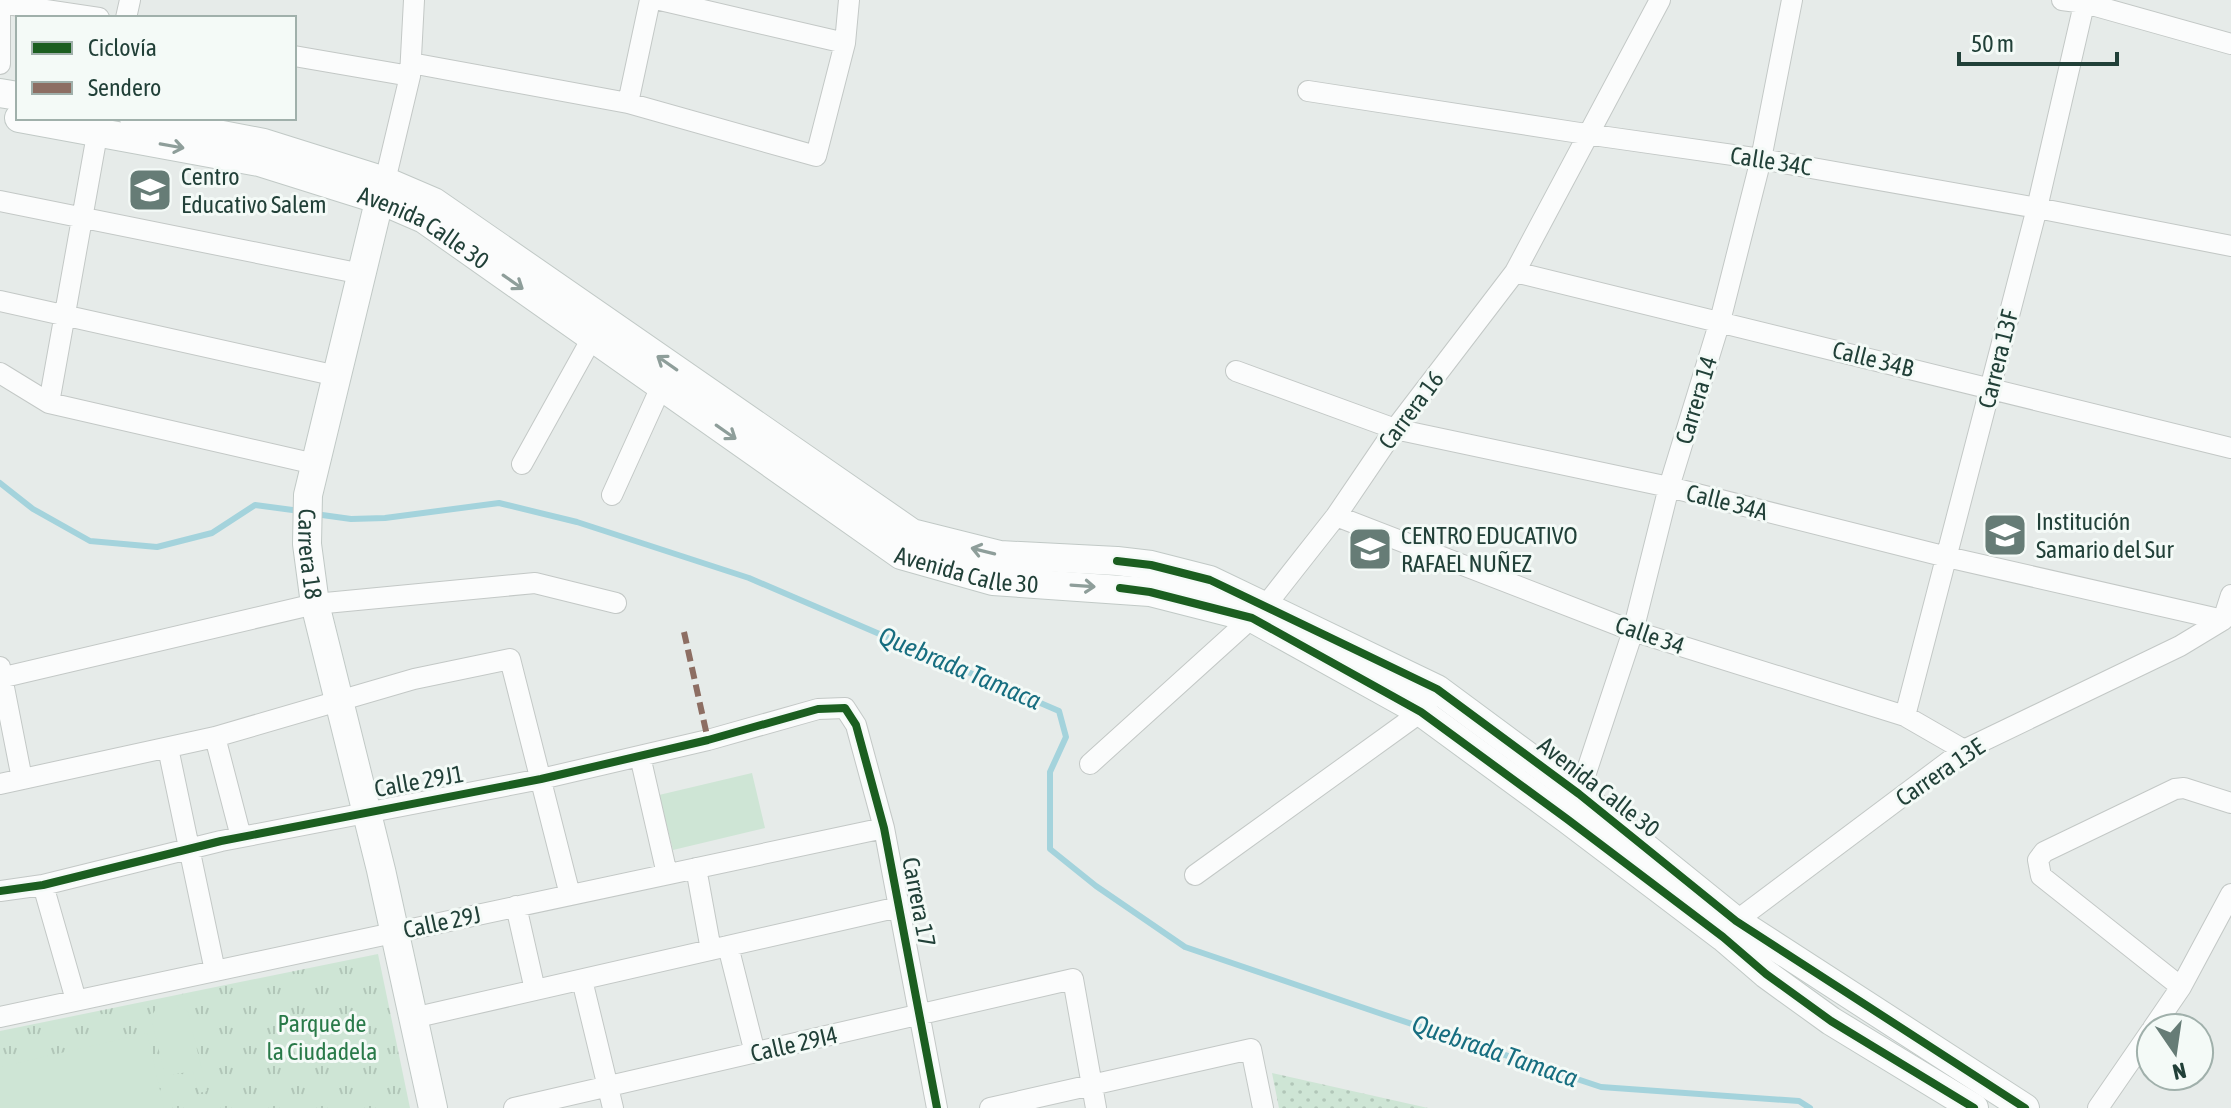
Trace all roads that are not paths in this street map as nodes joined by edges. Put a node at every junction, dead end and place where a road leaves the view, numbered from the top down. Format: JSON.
{"nodes":[{"id":1,"x":414,"y":0,"type":"edge"},
{"id":2,"x":650,"y":0,"type":"edge"},
{"id":3,"x":660,"y":0,"type":"edge"},
{"id":4,"x":849,"y":0,"type":"edge"},
{"id":5,"x":1660,"y":0,"type":"edge"},
{"id":6,"x":1792,"y":0,"type":"edge"},
{"id":7,"x":2062,"y":0,"type":"edge"},
{"id":8,"x":2085,"y":2,"type":"edge"},
{"id":9,"x":0,"y":3,"type":"edge"},
{"id":10,"x":0,"y":13,"type":"edge"},
{"id":11,"x":86,"y":16,"type":"edge"},
{"id":12,"x":845,"y":43,"type":"junction"},
{"id":13,"x":2231,"y":44,"type":"edge"},
{"id":14,"x":296,"y":56,"type":"edge"},
{"id":15,"x":0,"y":64,"type":"edge"},
{"id":16,"x":410,"y":70,"type":"junction"},
{"id":17,"x":1308,"y":91,"type":"dead end"},
{"id":18,"x":628,"y":103,"type":"junction"},
{"id":19,"x":41,"y":120,"type":"edge"},
{"id":20,"x":144,"y":120,"type":"edge"},
{"id":21,"x":98,"y":125,"type":"edge"},
{"id":22,"x":1586,"y":134,"type":"junction"},
{"id":23,"x":1761,"y":159,"type":"junction"},
{"id":24,"x":382,"y":190,"type":"junction"},
{"id":25,"x":0,"y":201,"type":"edge"},
{"id":26,"x":2037,"y":208,"type":"junction"},
{"id":27,"x":81,"y":218,"type":"junction"},
{"id":28,"x":2231,"y":246,"type":"edge"},
{"id":29,"x":1515,"y":272,"type":"junction"},
{"id":30,"x":362,"y":274,"type":"junction"},
{"id":31,"x":0,"y":301,"type":"edge"},
{"id":32,"x":65,"y":314,"type":"junction"},
{"id":33,"x":1720,"y":321,"type":"junction"},
{"id":34,"x":592,"y":338,"type":"junction"},
{"id":35,"x":1236,"y":371,"type":"dead end"},
{"id":36,"x":0,"y":373,"type":"edge"},
{"id":37,"x":337,"y":376,"type":"junction"},
{"id":38,"x":661,"y":387,"type":"junction"},
{"id":39,"x":1989,"y":389,"type":"junction"},
{"id":40,"x":49,"y":403,"type":"junction"},
{"id":41,"x":1395,"y":429,"type":"junction"},
{"id":42,"x":2231,"y":448,"type":"edge"},
{"id":43,"x":315,"y":464,"type":"junction"},
{"id":44,"x":522,"y":464,"type":"dead end"},
{"id":45,"x":1669,"y":487,"type":"junction"},
{"id":46,"x":612,"y":495,"type":"dead end"},
{"id":47,"x":1336,"y":516,"type":"junction"},
{"id":48,"x":1947,"y":557,"type":"junction"},
{"id":49,"x":2231,"y":595,"type":"edge"},
{"id":50,"x":616,"y":603,"type":"dead end"},
{"id":51,"x":315,"y":604,"type":"junction"},
{"id":52,"x":1259,"y":612,"type":"junction"},
{"id":53,"x":2223,"y":620,"type":"junction"},
{"id":54,"x":1633,"y":631,"type":"junction"},
{"id":55,"x":1,"y":674,"type":"edge"},
{"id":56,"x":339,"y":701,"type":"junction"},
{"id":57,"x":1429,"y":701,"type":"junction"},
{"id":58,"x":845,"y":708,"type":"joint"},
{"id":59,"x":1905,"y":716,"type":"junction"},
{"id":60,"x":215,"y":737,"type":"junction"},
{"id":61,"x":168,"y":748,"type":"junction"},
{"id":62,"x":1964,"y":750,"type":"junction"},
{"id":63,"x":640,"y":756,"type":"junction"},
{"id":64,"x":1090,"y":764,"type":"dead end"},
{"id":65,"x":22,"y":779,"type":"junction"},
{"id":66,"x":541,"y":779,"type":"junction"},
{"id":67,"x":0,"y":784,"type":"edge"},
{"id":68,"x":1579,"y":794,"type":"junction"},
{"id":69,"x":2231,"y":803,"type":"edge"},
{"id":70,"x":364,"y":812,"type":"junction"},
{"id":71,"x":884,"y":828,"type":"junction"},
{"id":72,"x":241,"y":837,"type":"junction"},
{"id":73,"x":190,"y":848,"type":"junction"},
{"id":74,"x":696,"y":868,"type":"junction"},
{"id":75,"x":667,"y":874,"type":"junction"},
{"id":76,"x":1195,"y":875,"type":"dead end"},
{"id":77,"x":43,"y":885,"type":"junction"},
{"id":78,"x":0,"y":891,"type":"edge"},
{"id":79,"x":2231,"y":894,"type":"edge"},
{"id":80,"x":570,"y":895,"type":"junction"},
{"id":81,"x":516,"y":906,"type":"junction"},
{"id":82,"x":899,"y":907,"type":"junction"},
{"id":83,"x":1730,"y":929,"type":"junction"},
{"id":84,"x":394,"y":932,"type":"junction"},
{"id":85,"x":719,"y":948,"type":"junction"},
{"id":86,"x":215,"y":971,"type":"junction"},
{"id":87,"x":582,"y":980,"type":"junction"},
{"id":88,"x":2181,"y":987,"type":"junction"},
{"id":89,"x":535,"y":990,"type":"junction"},
{"id":90,"x":76,"y":1000,"type":"junction"},
{"id":91,"x":2164,"y":1012,"type":"edge"},
{"id":92,"x":920,"y":1015,"type":"junction"},
{"id":93,"x":0,"y":1017,"type":"edge"},
{"id":94,"x":413,"y":1018,"type":"junction"},
{"id":95,"x":755,"y":1053,"type":"junction"},
{"id":96,"x":2135,"y":1055,"type":"edge"},
{"id":97,"x":1092,"y":1084,"type":"junction"},
{"id":98,"x":608,"y":1086,"type":"junction"},
{"id":99,"x":433,"y":1108,"type":"edge"},
{"id":100,"x":514,"y":1108,"type":"edge"},
{"id":101,"x":613,"y":1108,"type":"edge"},
{"id":102,"x":937,"y":1108,"type":"edge"},
{"id":103,"x":990,"y":1108,"type":"edge"},
{"id":104,"x":1096,"y":1108,"type":"edge"},
{"id":105,"x":1263,"y":1108,"type":"edge"},
{"id":106,"x":1974,"y":1108,"type":"edge"},
{"id":107,"x":2025,"y":1108,"type":"edge"},
{"id":108,"x":2098,"y":1108,"type":"edge"}],
"edges":[{"from":1,"to":16,"type":"street","name":"Carrera 18"},
{"from":2,"to":18,"type":"street"},
{"from":3,"to":12,"type":"street"},
{"from":4,"to":12,"type":"street"},
{"from":5,"to":22,"type":"street","name":"Carrera 16"},
{"from":6,"to":23,"type":"street","name":"Carrera 14"},
{"from":7,"to":8,"type":"street"},
{"from":8,"to":13,"type":"street"},
{"from":8,"to":26,"type":"street","name":"Carrera 13F"},
{"from":9,"to":11,"type":"street"},
{"from":10,"to":15,"type":"street"},
{"from":12,"to":18,"type":"street"},
{"from":14,"to":16,"type":"street"},
{"from":16,"to":18,"type":"street"},
{"from":16,"to":24,"type":"street","name":"Carrera 18"},
{"from":17,"to":22,"type":"street","name":"Calle 34C"},
{"from":19,"to":21,"type":"main road","name":"Avenida Calle 30"},
{"from":20,"to":24,"type":"main road","name":"Avenida Calle 30"},
{"from":21,"to":24,"type":"main road","name":"Avenida Calle 30","one_way":true},
{"from":21,"to":27,"type":"street"},
{"from":22,"to":23,"type":"street","name":"Calle 34C"},
{"from":22,"to":29,"type":"street","name":"Carrera 16"},
{"from":23,"to":26,"type":"street","name":"Calle 34C"},
{"from":23,"to":33,"type":"street","name":"Carrera 14"},
{"from":24,"to":30,"type":"main road","name":"Carrera 18"},
{"from":24,"to":34,"type":"main road","name":"Avenida Calle 30","one_way":true},
{"from":52,"to":24,"type":"main road","name":"Avenida Calle 30","one_way":true},
{"from":25,"to":27,"type":"street"},
{"from":26,"to":28,"type":"street","name":"Calle 34C"},
{"from":26,"to":39,"type":"street","name":"Carrera 13F"},
{"from":27,"to":30,"type":"street"},
{"from":27,"to":32,"type":"street"},
{"from":29,"to":33,"type":"street","name":"Calle 34B"},
{"from":29,"to":41,"type":"street","name":"Carrera 16"},
{"from":30,"to":37,"type":"main road","name":"Carrera 18"},
{"from":31,"to":32,"type":"street"},
{"from":32,"to":37,"type":"street"},
{"from":32,"to":40,"type":"street"},
{"from":33,"to":39,"type":"street","name":"Calle 34B"},
{"from":33,"to":45,"type":"street","name":"Carrera 14"},
{"from":34,"to":38,"type":"main road","name":"Avenida Calle 30"},
{"from":34,"to":44,"type":"street"},
{"from":35,"to":41,"type":"street","name":"Calle 34A"},
{"from":36,"to":40,"type":"street"},
{"from":37,"to":43,"type":"main road","name":"Carrera 18"},
{"from":38,"to":46,"type":"street"},
{"from":38,"to":52,"type":"main road","name":"Avenida Calle 30","one_way":true},
{"from":39,"to":42,"type":"street","name":"Calle 34B"},
{"from":39,"to":48,"type":"street","name":"Carrera 13F"},
{"from":40,"to":43,"type":"street"},
{"from":41,"to":45,"type":"street","name":"Calle 34A"},
{"from":41,"to":47,"type":"street","name":"Carrera 16"},
{"from":43,"to":51,"type":"main road","name":"Carrera 18"},
{"from":45,"to":48,"type":"street","name":"Calle 34A"},
{"from":45,"to":54,"type":"street","name":"Carrera 14"},
{"from":47,"to":52,"type":"street","name":"Carrera 16"},
{"from":47,"to":54,"type":"street","name":"Calle 34"},
{"from":48,"to":53,"type":"street","name":"Calle 34A"},
{"from":48,"to":59,"type":"street","name":"Carrera 13F"},
{"from":49,"to":53,"type":"street"},
{"from":50,"to":51,"type":"street"},
{"from":51,"to":55,"type":"street"},
{"from":51,"to":56,"type":"main road","name":"Carrera 18"},
{"from":52,"to":57,"type":"main road","name":"Avenida Calle 30"},
{"from":52,"to":64,"type":"street","name":"Carrera 16"},
{"from":53,"to":62,"type":"street","name":"Carrera 13E"},
{"from":54,"to":59,"type":"street","name":"Calle 34"},
{"from":54,"to":68,"type":"street","name":"Carrera 14"},
{"from":55,"to":65,"type":"street"},
{"from":56,"to":60,"type":"street"},
{"from":56,"to":66,"type":"street"},
{"from":56,"to":70,"type":"main road","name":"Carrera 18"},
{"from":57,"to":68,"type":"main road","name":"Avenida Calle 30"},
{"from":57,"to":76,"type":"street"},
{"from":57,"to":83,"type":"main road","name":"Avenida Calle 30"},
{"from":58,"to":63,"type":"street","name":"Calle 29J1"},
{"from":58,"to":71,"type":"street","name":"Carrera 17"},
{"from":59,"to":62,"type":"street","name":"Calle 34"},
{"from":60,"to":61,"type":"street"},
{"from":60,"to":72,"type":"street"},
{"from":61,"to":65,"type":"street"},
{"from":61,"to":73,"type":"street"},
{"from":62,"to":83,"type":"street","name":"Carrera 13E"},
{"from":63,"to":66,"type":"street","name":"Calle 29J1"},
{"from":63,"to":75,"type":"street"},
{"from":65,"to":67,"type":"street"},
{"from":66,"to":70,"type":"street","name":"Calle 29J1"},
{"from":66,"to":80,"type":"street"},
{"from":68,"to":83,"type":"main road","name":"Avenida Calle 30"},
{"from":69,"to":88,"type":"street"},
{"from":70,"to":72,"type":"street","name":"Calle 29J1"},
{"from":70,"to":84,"type":"main road","name":"Carrera 18"},
{"from":71,"to":74,"type":"street","name":"Calle 29J"},
{"from":71,"to":82,"type":"street","name":"Carrera 17"},
{"from":72,"to":73,"type":"street","name":"Calle 29J1"},
{"from":73,"to":77,"type":"street","name":"Calle 29J1"},
{"from":73,"to":86,"type":"street"},
{"from":74,"to":75,"type":"street","name":"Calle 29J"},
{"from":74,"to":85,"type":"street"},
{"from":75,"to":80,"type":"street","name":"Calle 29J"},
{"from":77,"to":78,"type":"street","name":"Calle 29J1"},
{"from":77,"to":90,"type":"street"},
{"from":79,"to":88,"type":"street"},
{"from":80,"to":81,"type":"street","name":"Calle 29J"},
{"from":81,"to":84,"type":"street","name":"Calle 29J"},
{"from":81,"to":89,"type":"street"},
{"from":82,"to":85,"type":"street"},
{"from":82,"to":92,"type":"street","name":"Carrera 17"},
{"from":83,"to":106,"type":"main road","name":"Avenida Calle 30"},
{"from":83,"to":107,"type":"main road","name":"Avenida Calle 30"},
{"from":84,"to":86,"type":"street","name":"Calle 29J"},
{"from":84,"to":94,"type":"main road","name":"Carrera 18"},
{"from":85,"to":87,"type":"street"},
{"from":85,"to":95,"type":"street"},
{"from":86,"to":90,"type":"street","name":"Calle 29J"},
{"from":87,"to":89,"type":"street"},
{"from":87,"to":98,"type":"street"},
{"from":88,"to":91,"type":"street"},
{"from":89,"to":94,"type":"street"},
{"from":90,"to":93,"type":"street","name":"Calle 29J"},
{"from":92,"to":95,"type":"street","name":"Calle 29I4"},
{"from":92,"to":97,"type":"street","name":"Calle 29I4"},
{"from":92,"to":102,"type":"street","name":"Carrera 17"},
{"from":94,"to":99,"type":"main road","name":"Carrera 18"},
{"from":95,"to":98,"type":"street","name":"Calle 29I4"},
{"from":96,"to":108,"type":"street"},
{"from":97,"to":103,"type":"street"},
{"from":97,"to":104,"type":"street"},
{"from":97,"to":105,"type":"street"},
{"from":98,"to":100,"type":"street","name":"Calle 29I4"},
{"from":98,"to":101,"type":"street"}]}
